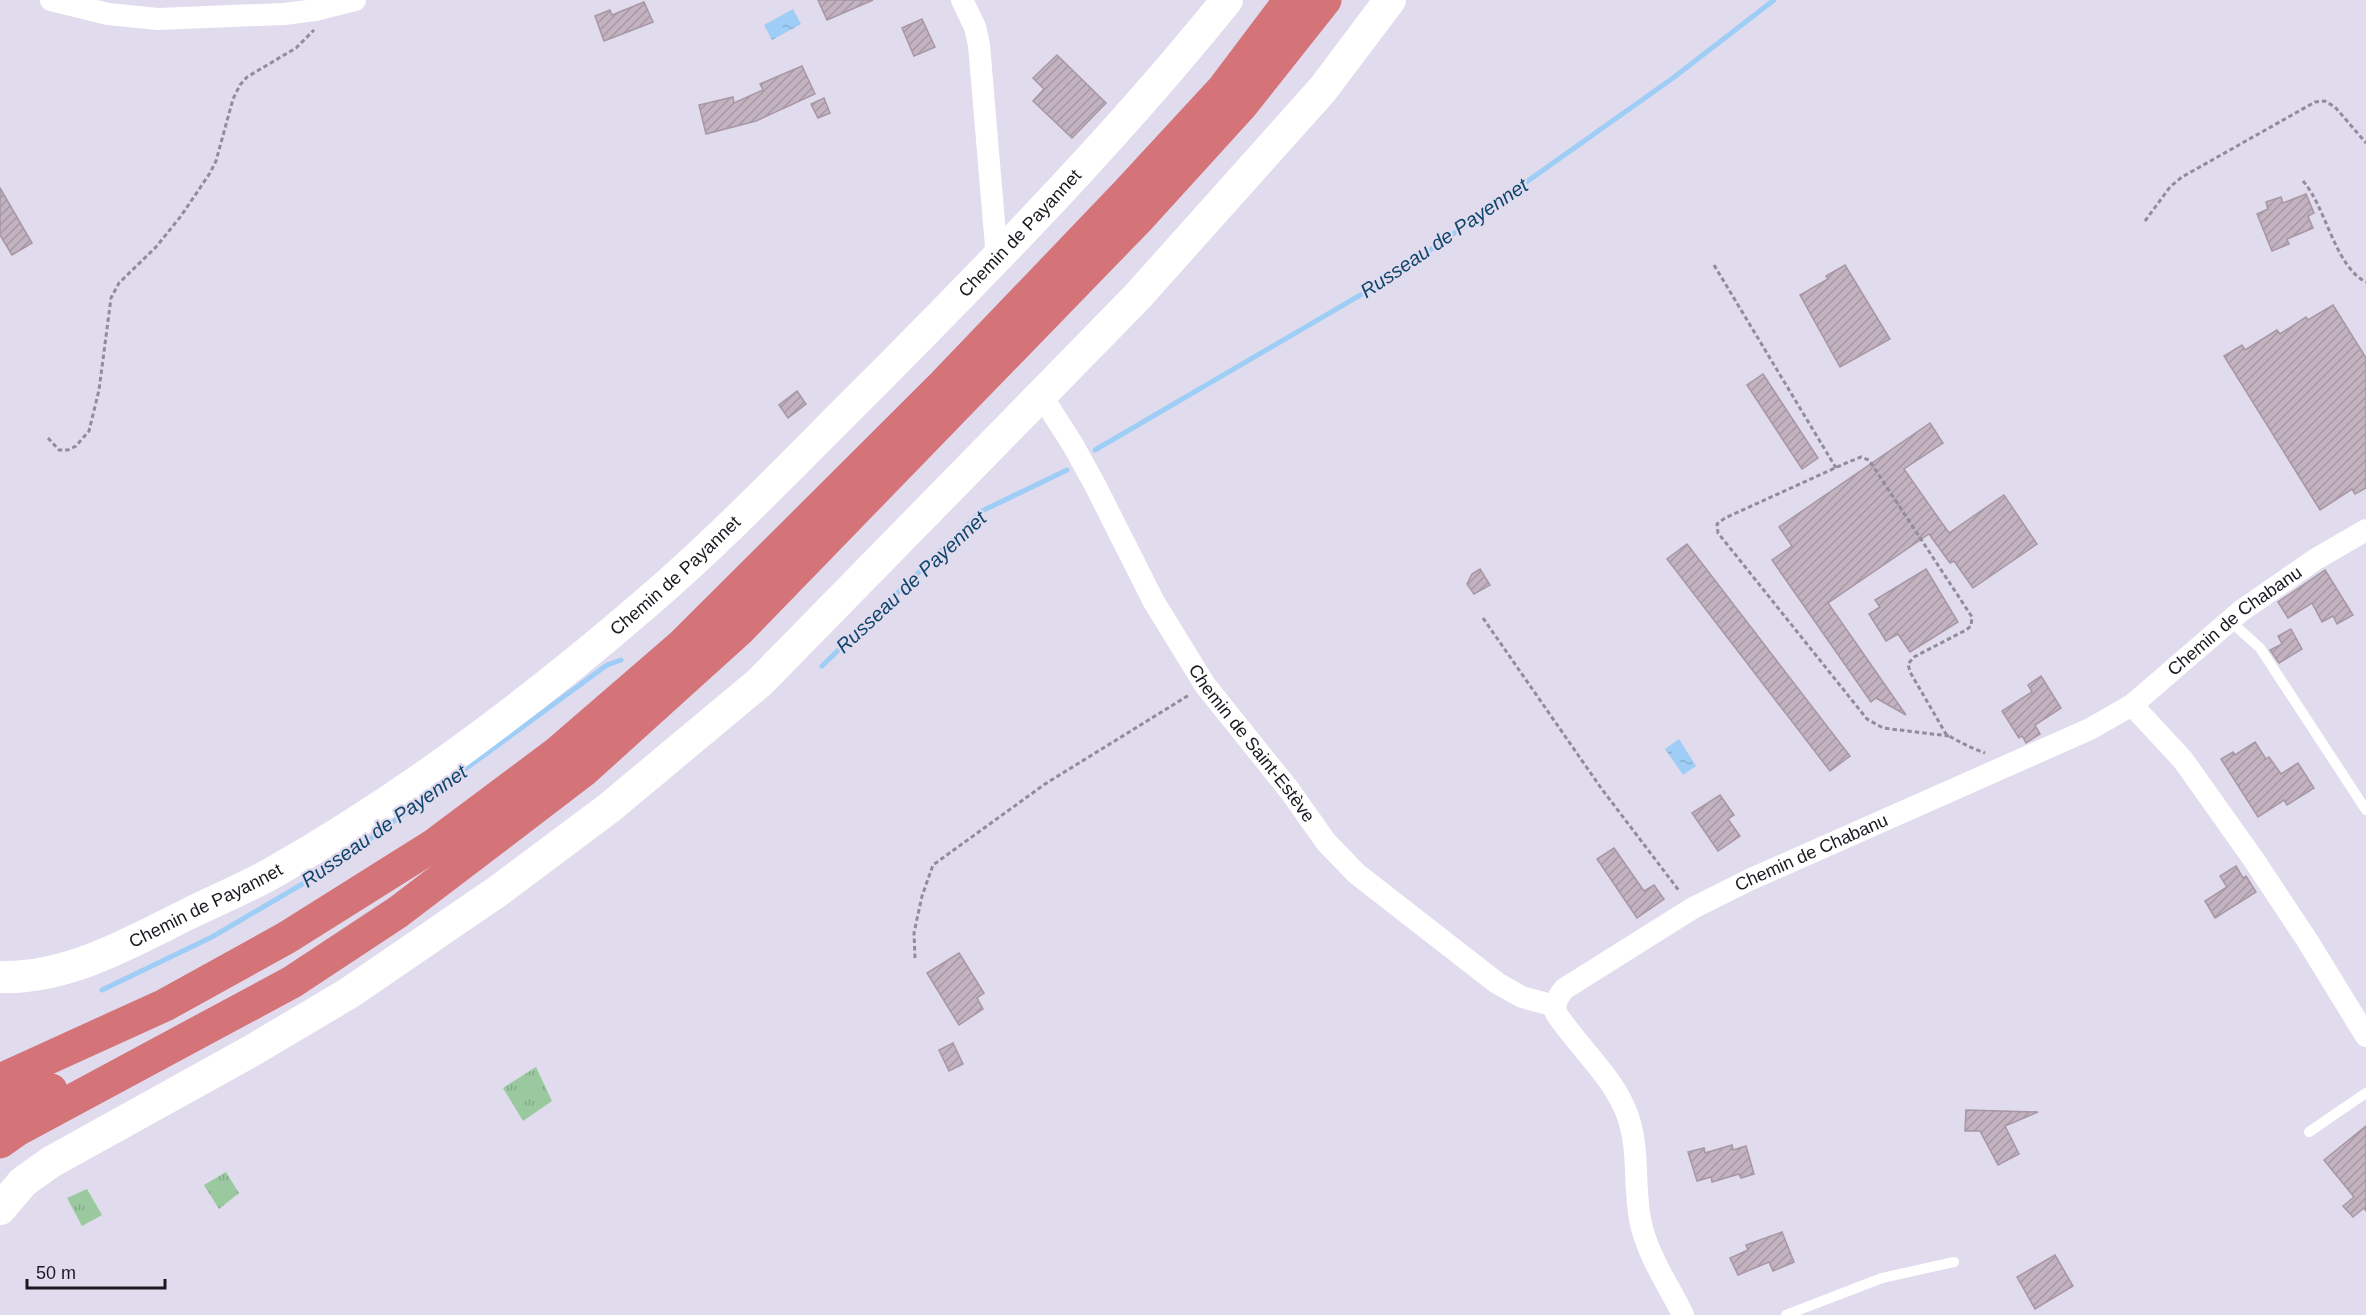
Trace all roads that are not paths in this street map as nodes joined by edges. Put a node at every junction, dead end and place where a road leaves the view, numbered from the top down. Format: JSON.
{"nodes":[{"id":1,"x":51,"y":0,"type":"edge"},
{"id":2,"x":355,"y":0,"type":"edge"},
{"id":3,"x":962,"y":0,"type":"edge"},
{"id":4,"x":1227,"y":0,"type":"edge"},
{"id":5,"x":1290,"y":0,"type":"edge"},
{"id":6,"x":1325,"y":0,"type":"edge"},
{"id":7,"x":1390,"y":0,"type":"edge"},
{"id":8,"x":997,"y":258,"type":"junction"},
{"id":9,"x":1041,"y":395,"type":"junction"},
{"id":10,"x":2366,"y":530,"type":"edge"},
{"id":11,"x":2230,"y":621,"type":"junction"},
{"id":12,"x":2132,"y":705,"type":"junction"},
{"id":13,"x":538,"y":807,"type":"junction"},
{"id":14,"x":2366,"y":810,"type":"edge"},
{"id":15,"x":0,"y":977,"type":"edge"},
{"id":16,"x":165,"y":1005,"type":"junction"},
{"id":17,"x":1555,"y":1006,"type":"junction"},
{"id":18,"x":2366,"y":1036,"type":"edge"},
{"id":19,"x":0,"y":1070,"type":"edge"},
{"id":20,"x":0,"y":1080,"type":"edge"},
{"id":21,"x":2366,"y":1093,"type":"edge"},
{"id":22,"x":0,"y":1111,"type":"edge"},
{"id":23,"x":2309,"y":1132,"type":"dead end"},
{"id":24,"x":0,"y":1142,"type":"edge"},
{"id":25,"x":0,"y":1209,"type":"edge"},
{"id":26,"x":1954,"y":1262,"type":"dead end"},
{"id":27,"x":1683,"y":1315,"type":"edge"},
{"id":28,"x":1786,"y":1315,"type":"edge"}],
"edges":[{"from":1,"to":2,"type":"street"},
{"from":3,"to":8,"type":"street"},
{"from":4,"to":8,"type":"street","name":"Chemin de Payannet"},
{"from":5,"to":16,"type":"highway"},
{"from":6,"to":13,"type":"highway"},
{"from":7,"to":9,"type":"street"},
{"from":8,"to":15,"type":"street","name":"Chemin de Payannet"},
{"from":9,"to":17,"type":"street","name":"Chemin de Saint-Estève"},
{"from":9,"to":25,"type":"street"},
{"from":10,"to":11,"type":"street","name":"Chemin de Chabanu"},
{"from":11,"to":12,"type":"street","name":"Chemin de Chabanu"},
{"from":11,"to":14,"type":"lane"},
{"from":12,"to":17,"type":"street","name":"Chemin de Chabanu"},
{"from":12,"to":18,"type":"street"},
{"from":13,"to":22,"type":"highway"},
{"from":13,"to":24,"type":"highway"},
{"from":16,"to":19,"type":"highway"},
{"from":16,"to":20,"type":"highway"},
{"from":17,"to":27,"type":"street"},
{"from":21,"to":23,"type":"lane"},
{"from":26,"to":28,"type":"lane"}]}
